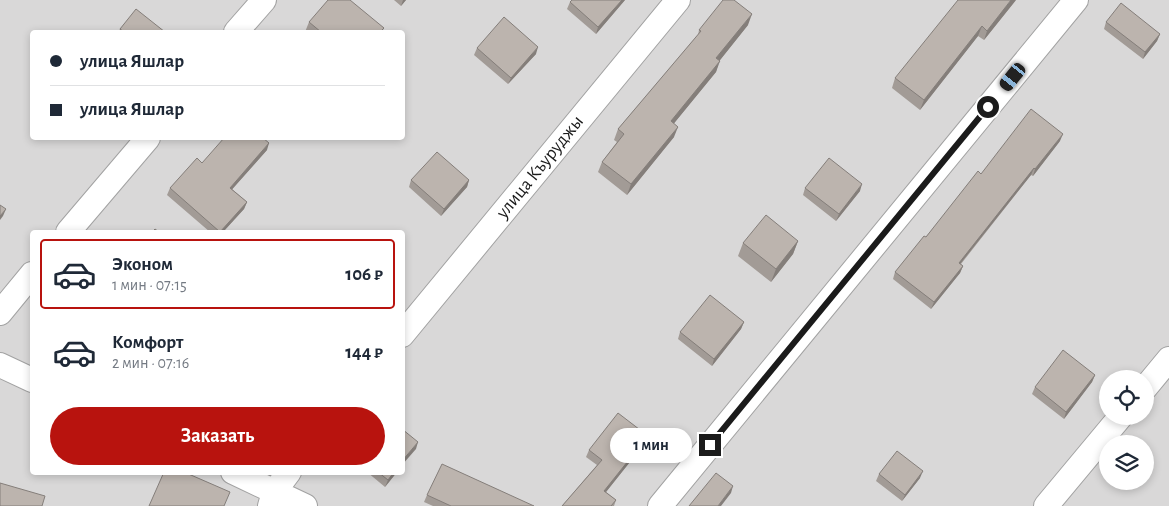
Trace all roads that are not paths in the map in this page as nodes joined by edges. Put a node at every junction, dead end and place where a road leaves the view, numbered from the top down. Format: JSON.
{"nodes":[{"id":1,"x":264,"y":0,"type":"edge"},
{"id":2,"x":678,"y":0,"type":"edge"},
{"id":3,"x":1076,"y":0,"type":"edge"},
{"id":4,"x":238,"y":30,"type":"edge"},
{"id":5,"x":146,"y":140,"type":"edge"},
{"id":6,"x":70,"y":230,"type":"edge"},
{"id":7,"x":30,"y":276,"type":"edge"},
{"id":8,"x":0,"y":313,"type":"edge"},
{"id":9,"x":405,"y":331,"type":"edge"},
{"id":10,"x":1169,"y":359,"type":"edge"},
{"id":11,"x":0,"y":365,"type":"edge"},
{"id":12,"x":1154,"y":377,"type":"edge"},
{"id":13,"x":30,"y":379,"type":"edge"},
{"id":14,"x":1114,"y":425,"type":"edge"},
{"id":15,"x":236,"y":475,"type":"edge"},
{"id":16,"x":288,"y":475,"type":"edge"},
{"id":17,"x":272,"y":499,"type":"edge"},
{"id":18,"x":305,"y":506,"type":"edge"},
{"id":19,"x":660,"y":506,"type":"edge"},
{"id":20,"x":1046,"y":506,"type":"edge"}],
"edges":[{"from":1,"to":4,"type":"street"},
{"from":2,"to":9,"type":"street","name":"улица Къуруджы"},
{"from":3,"to":19,"type":"street"},
{"from":5,"to":6,"type":"street"},
{"from":7,"to":8,"type":"street"},
{"from":10,"to":12,"type":"street"},
{"from":11,"to":13,"type":"street"},
{"from":14,"to":20,"type":"street"},
{"from":15,"to":17,"type":"street"},
{"from":16,"to":17,"type":"street"},
{"from":17,"to":18,"type":"street"}]}
